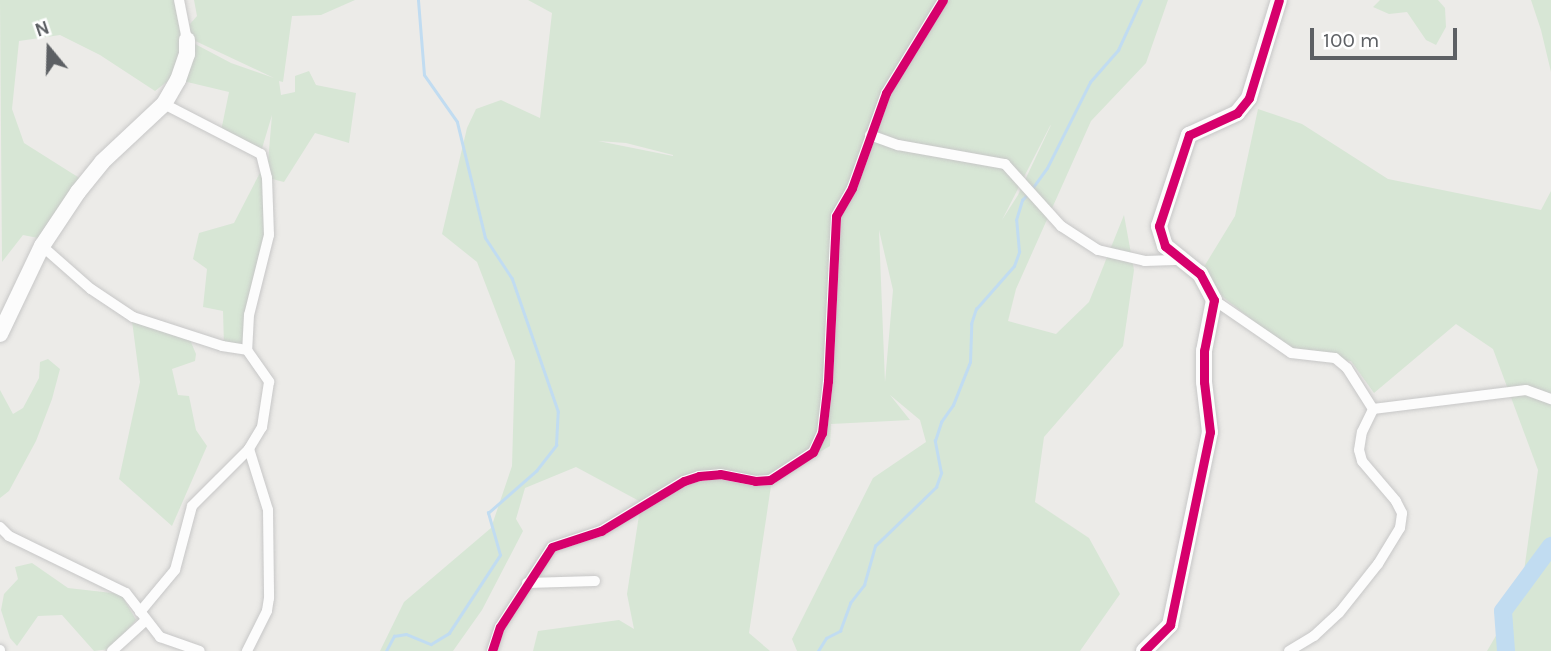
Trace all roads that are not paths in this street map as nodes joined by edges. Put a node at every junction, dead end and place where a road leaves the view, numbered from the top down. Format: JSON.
{"nodes":[{"id":1,"x":179,"y":0,"type":"edge"},
{"id":2,"x":943,"y":0,"type":"edge"},
{"id":3,"x":1279,"y":0,"type":"edge"},
{"id":4,"x":187,"y":40,"type":"joint"},
{"id":5,"x":164,"y":104,"type":"junction"},
{"id":6,"x":870,"y":135,"type":"junction"},
{"id":7,"x":43,"y":246,"type":"junction"},
{"id":8,"x":1182,"y":260,"type":"junction"},
{"id":9,"x":1214,"y":300,"type":"junction"},
{"id":10,"x":0,"y":334,"type":"edge"},
{"id":11,"x":247,"y":350,"type":"junction"},
{"id":12,"x":1551,"y":399,"type":"edge"},
{"id":13,"x":1373,"y":410,"type":"junction"},
{"id":14,"x":249,"y":449,"type":"junction"},
{"id":15,"x":0,"y":527,"type":"edge"},
{"id":16,"x":595,"y":581,"type":"dead end"},
{"id":17,"x":527,"y":583,"type":"junction"},
{"id":18,"x":143,"y":617,"type":"junction"},
{"id":19,"x":112,"y":651,"type":"edge"},
{"id":20,"x":200,"y":651,"type":"edge"},
{"id":21,"x":247,"y":651,"type":"edge"},
{"id":22,"x":492,"y":651,"type":"edge"},
{"id":23,"x":1144,"y":651,"type":"edge"},
{"id":24,"x":1289,"y":651,"type":"edge"}],
"edges":[{"from":1,"to":4,"type":"street"},
{"from":2,"to":6,"type":"street"},
{"from":3,"to":8,"type":"street"},
{"from":4,"to":5,"type":"street"},
{"from":5,"to":7,"type":"street"},
{"from":5,"to":11,"type":"street"},
{"from":6,"to":8,"type":"street"},
{"from":6,"to":17,"type":"street"},
{"from":7,"to":10,"type":"street"},
{"from":7,"to":11,"type":"street"},
{"from":8,"to":9,"type":"street"},
{"from":9,"to":13,"type":"street"},
{"from":9,"to":23,"type":"street"},
{"from":11,"to":14,"type":"street"},
{"from":12,"to":13,"type":"street"},
{"from":13,"to":24,"type":"street"},
{"from":14,"to":18,"type":"street"},
{"from":14,"to":21,"type":"street"},
{"from":15,"to":18,"type":"street"},
{"from":16,"to":17,"type":"street"},
{"from":17,"to":22,"type":"street"},
{"from":18,"to":19,"type":"street"},
{"from":18,"to":20,"type":"street"}]}
